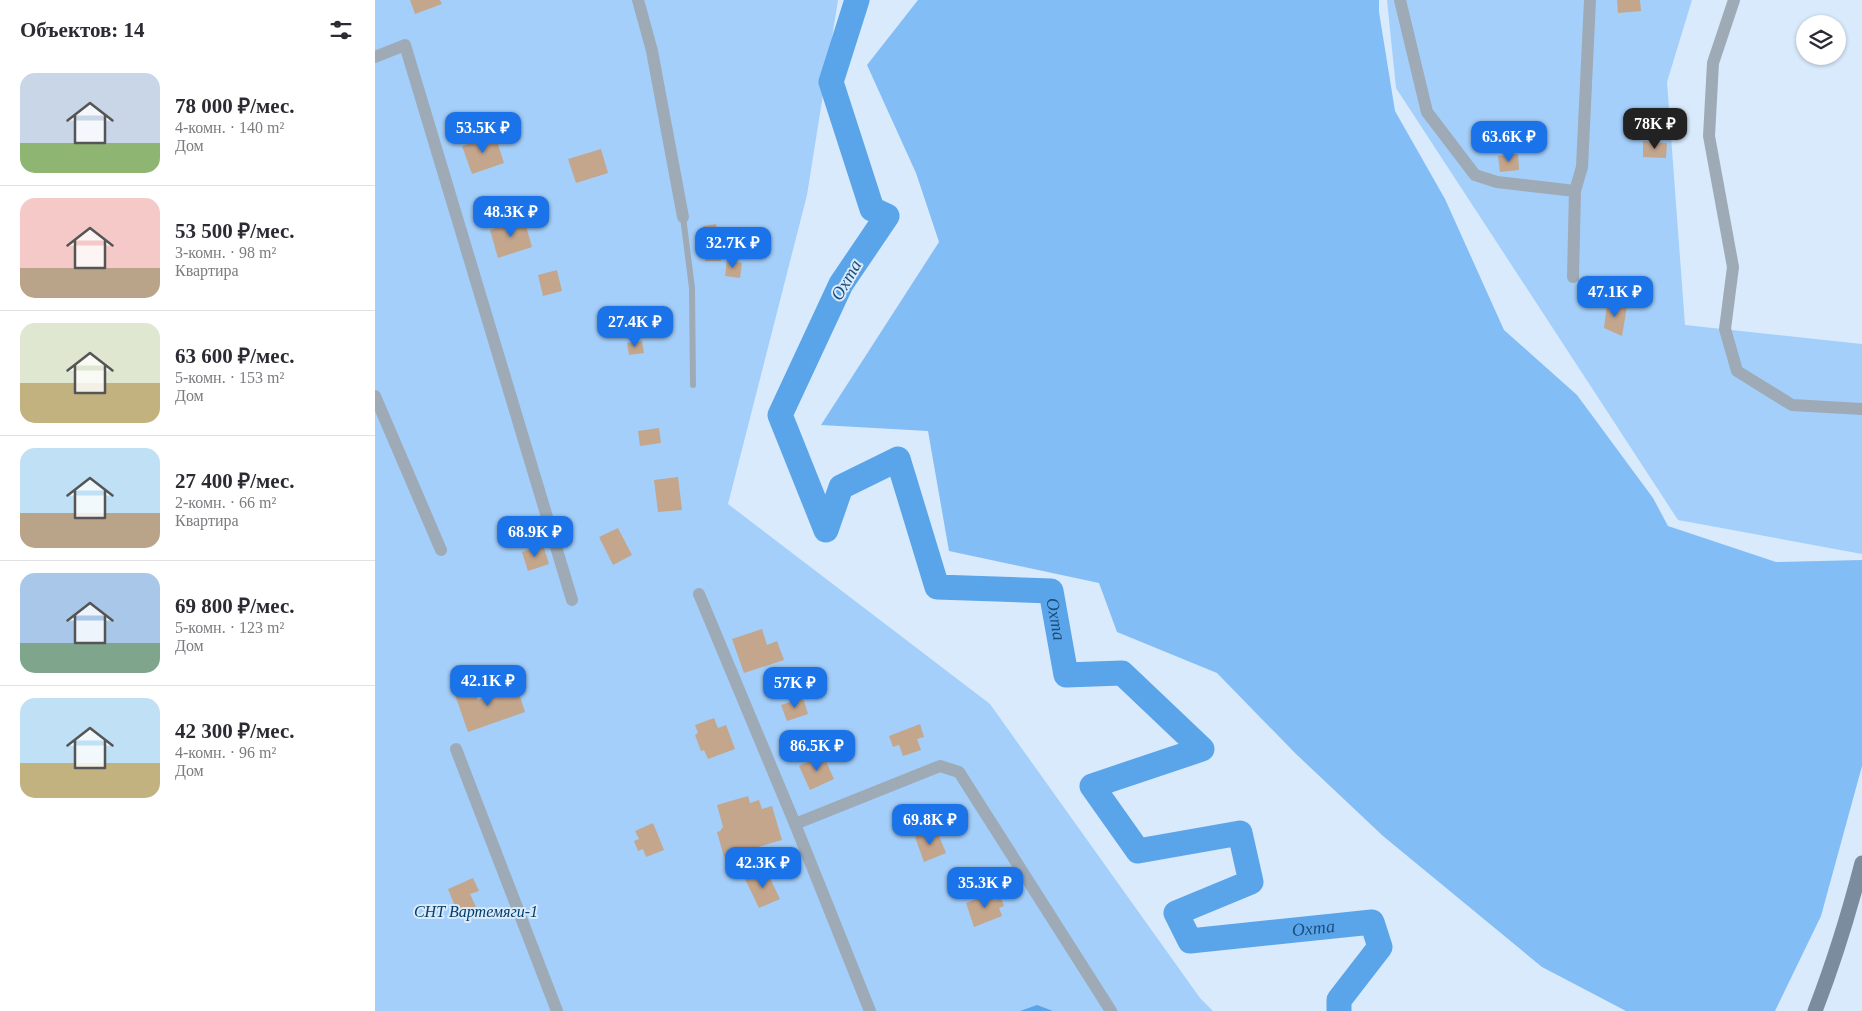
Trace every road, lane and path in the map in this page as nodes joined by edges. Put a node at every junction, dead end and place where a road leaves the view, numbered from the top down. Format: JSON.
{"nodes":[{"id":1,"x":638,"y":0,"type":"edge"},
{"id":2,"x":1400,"y":0,"type":"edge"},
{"id":3,"x":1590,"y":0,"type":"edge"},
{"id":4,"x":1734,"y":0,"type":"edge"},
{"id":5,"x":375,"y":57,"type":"edge"},
{"id":6,"x":1575,"y":191,"type":"junction"},
{"id":7,"x":683,"y":217,"type":"joint"},
{"id":8,"x":1573,"y":277,"type":"dead end"},
{"id":9,"x":693,"y":385,"type":"dead end"},
{"id":10,"x":375,"y":396,"type":"edge"},
{"id":11,"x":1862,"y":409,"type":"edge"},
{"id":12,"x":441,"y":550,"type":"dead end"},
{"id":13,"x":699,"y":594,"type":"dead end"},
{"id":14,"x":572,"y":600,"type":"dead end"},
{"id":15,"x":456,"y":749,"type":"dead end"},
{"id":16,"x":795,"y":824,"type":"junction"},
{"id":17,"x":1862,"y":862,"type":"edge"},
{"id":18,"x":557,"y":1011,"type":"edge"},
{"id":19,"x":870,"y":1011,"type":"edge"},
{"id":20,"x":1111,"y":1011,"type":"edge"},
{"id":21,"x":1815,"y":1011,"type":"edge"}],
"edges":[{"from":1,"to":7,"type":"street"},
{"from":2,"to":6,"type":"street"},
{"from":3,"to":6,"type":"street"},
{"from":4,"to":11,"type":"street"},
{"from":5,"to":14,"type":"street"},
{"from":6,"to":8,"type":"street"},
{"from":7,"to":9,"type":"lane"},
{"from":10,"to":12,"type":"street"},
{"from":13,"to":16,"type":"street"},
{"from":15,"to":18,"type":"street"},
{"from":16,"to":19,"type":"street"},
{"from":16,"to":20,"type":"street"},
{"from":17,"to":21,"type":"main road"}]}
